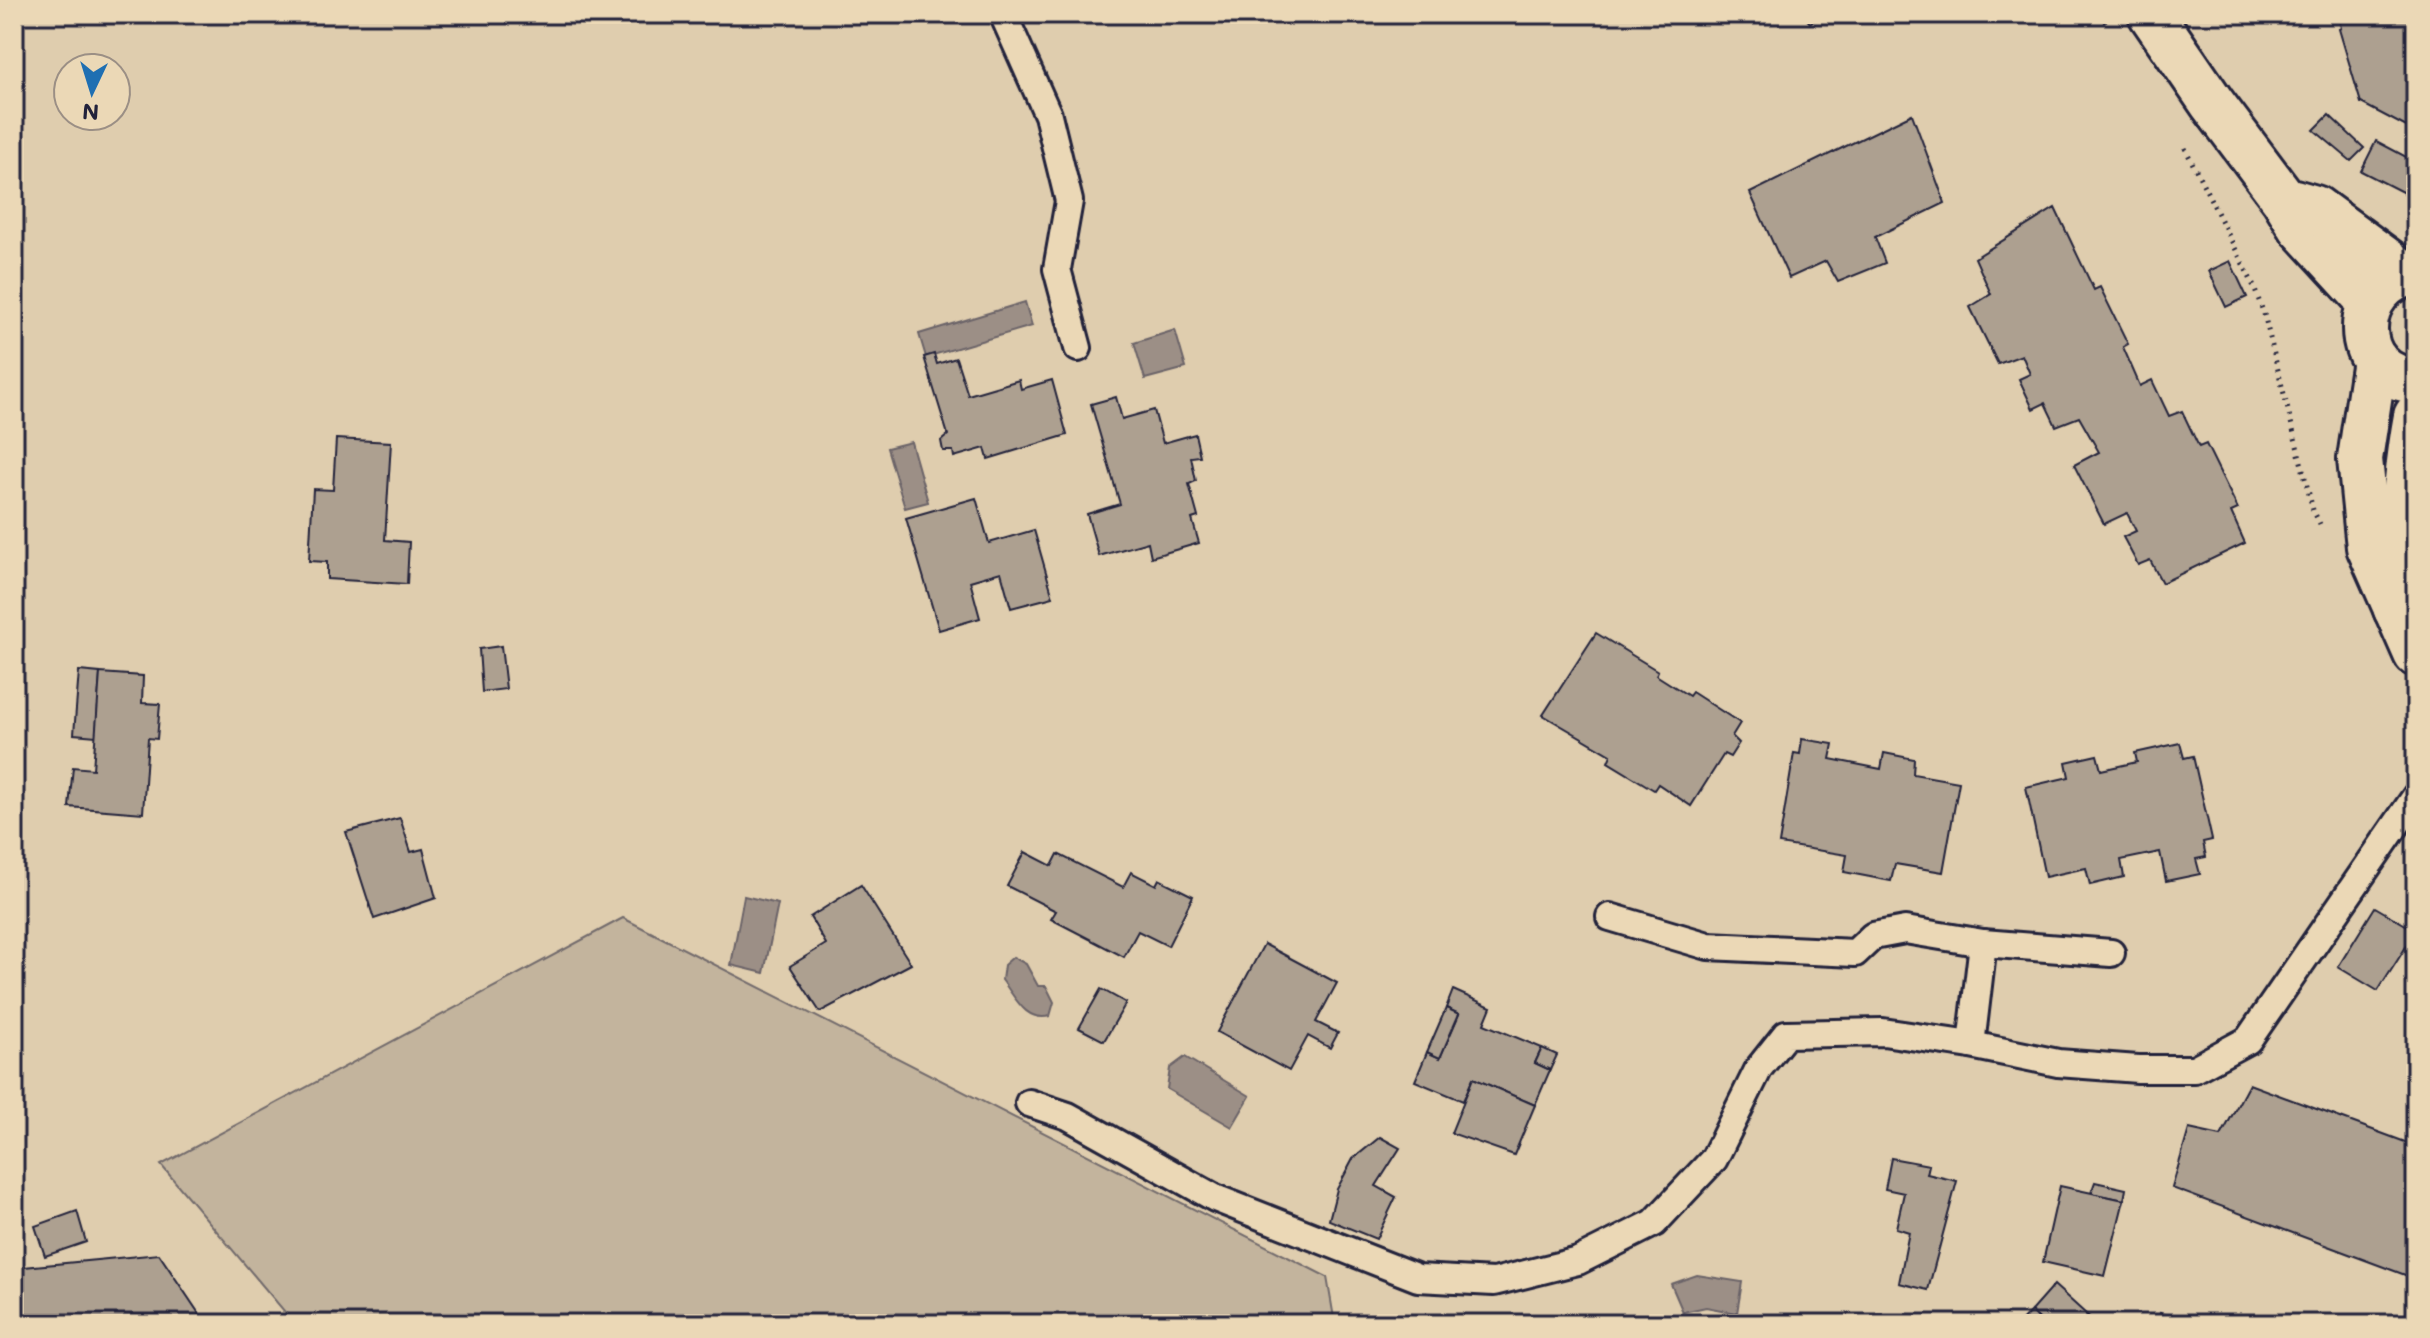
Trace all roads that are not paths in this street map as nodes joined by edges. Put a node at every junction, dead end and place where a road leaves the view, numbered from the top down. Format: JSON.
{"nodes":[{"id":1,"x":1003,"y":14,"type":"edge"},
{"id":2,"x":2133,"y":25,"type":"edge"},
{"id":3,"x":2284,"y":199,"type":"junction"},
{"id":4,"x":2410,"y":273,"type":"edge"},
{"id":5,"x":2370,"y":302,"type":"junction"},
{"id":6,"x":1078,"y":348,"type":"dead end"},
{"id":7,"x":2375,"y":360,"type":"junction"},
{"id":8,"x":2416,"y":380,"type":"edge"},
{"id":9,"x":2416,"y":416,"type":"edge"},
{"id":10,"x":2395,"y":611,"type":"junction"},
{"id":11,"x":2416,"y":654,"type":"edge"},
{"id":12,"x":2416,"y":796,"type":"edge"},
{"id":13,"x":1610,"y":917,"type":"dead end"},
{"id":14,"x":1983,"y":943,"type":"junction"},
{"id":15,"x":2111,"y":953,"type":"dead end"},
{"id":16,"x":1971,"y":1045,"type":"junction"},
{"id":17,"x":1029,"y":1103,"type":"dead end"}],
"edges":[{"from":1,"to":6,"type":"lane"},
{"from":2,"to":3,"type":"street"},
{"from":3,"to":4,"type":"street"},
{"from":3,"to":5,"type":"street"},
{"from":4,"to":5,"type":"street"},
{"from":5,"to":7,"type":"street"},
{"from":7,"to":8,"type":"street"},
{"from":7,"to":10,"type":"street"},
{"from":9,"to":10,"type":"street"},
{"from":10,"to":11,"type":"street"},
{"from":12,"to":16,"type":"lane"},
{"from":13,"to":14,"type":"lane"},
{"from":14,"to":15,"type":"lane"},
{"from":14,"to":16,"type":"lane"},
{"from":16,"to":17,"type":"lane"}]}
